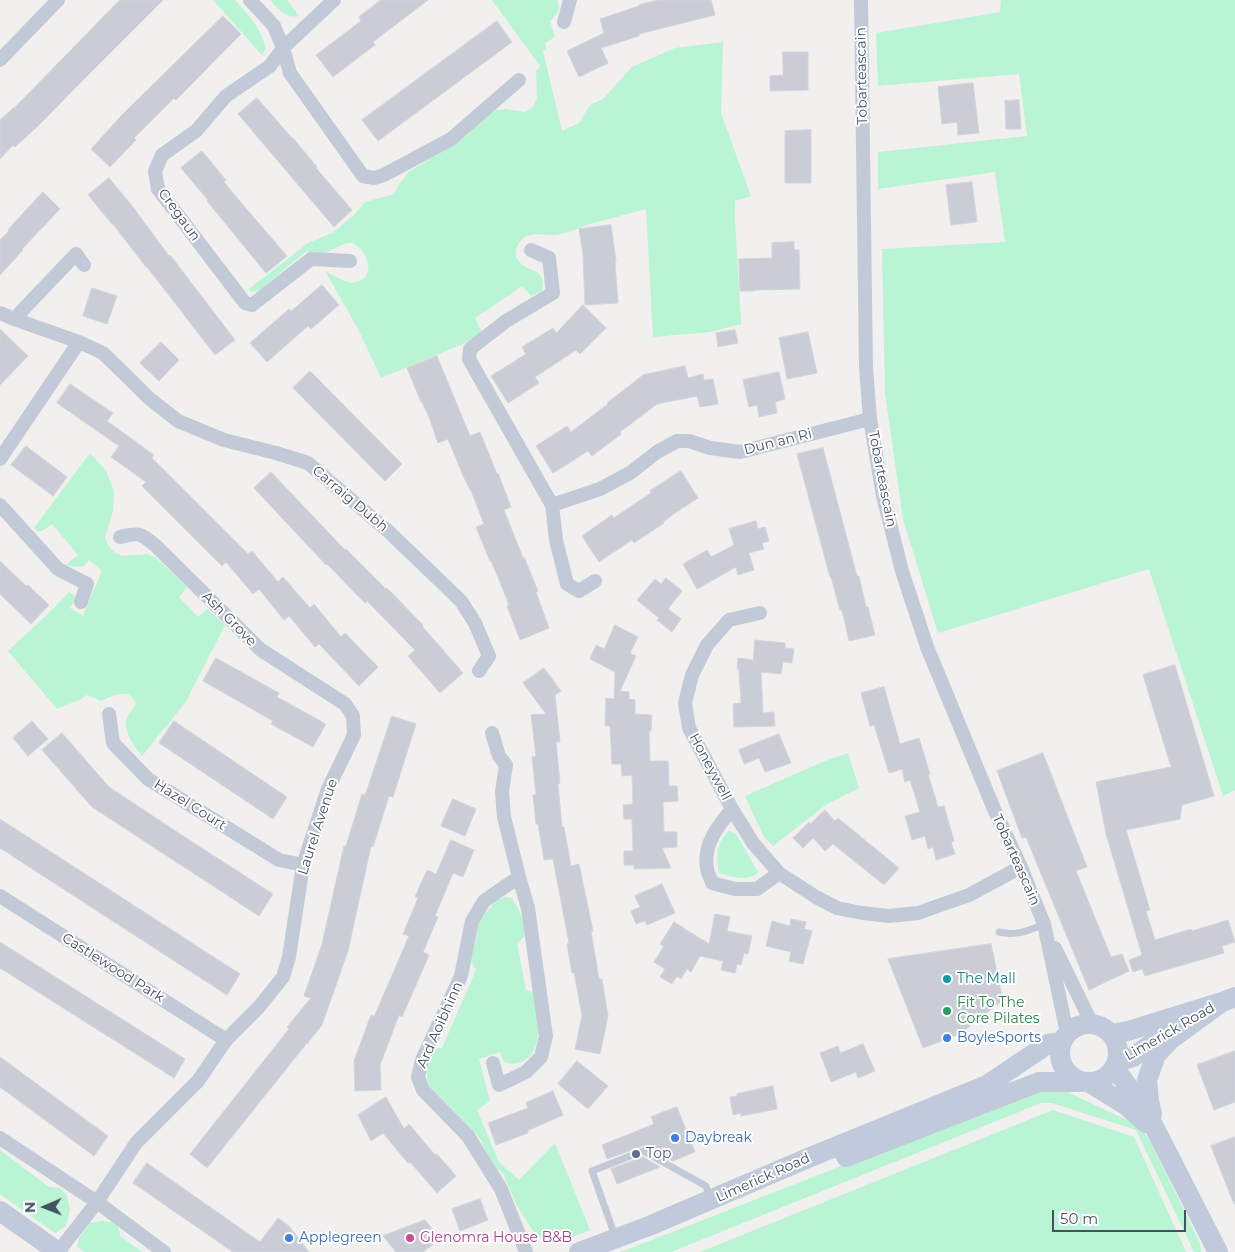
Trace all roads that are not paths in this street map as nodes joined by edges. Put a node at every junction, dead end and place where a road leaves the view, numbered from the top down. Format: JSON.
{"nodes":[{"id":1,"x":58,"y":0,"type":"edge"},
{"id":2,"x":250,"y":0,"type":"edge"},
{"id":3,"x":334,"y":0,"type":"edge"},
{"id":4,"x":572,"y":0,"type":"edge"},
{"id":5,"x":860,"y":0,"type":"edge"},
{"id":6,"x":564,"y":22,"type":"dead end"},
{"id":7,"x":283,"y":48,"type":"junction"},
{"id":8,"x":3,"y":51,"type":"edge"},
{"id":9,"x":519,"y":80,"type":"dead end"},
{"id":10,"x":531,"y":250,"type":"dead end"},
{"id":11,"x":350,"y":260,"type":"dead end"},
{"id":12,"x":84,"y":265,"type":"dead end"},
{"id":13,"x":0,"y":313,"type":"edge"},
{"id":14,"x":14,"y":319,"type":"junction"},
{"id":15,"x":79,"y":342,"type":"junction"},
{"id":16,"x":870,"y":419,"type":"junction"},
{"id":17,"x":0,"y":459,"type":"edge"},
{"id":18,"x":0,"y":505,"type":"edge"},
{"id":19,"x":552,"y":505,"type":"junction"},
{"id":20,"x":120,"y":537,"type":"dead end"},
{"id":21,"x":596,"y":581,"type":"dead end"},
{"id":22,"x":81,"y":602,"type":"dead end"},
{"id":23,"x":760,"y":613,"type":"dead end"},
{"id":24,"x":479,"y":672,"type":"dead end"},
{"id":25,"x":344,"y":704,"type":"joint"},
{"id":26,"x":109,"y":714,"type":"dead end"},
{"id":27,"x":492,"y":733,"type":"dead end"},
{"id":28,"x":732,"y":809,"type":"junction"},
{"id":29,"x":303,"y":865,"type":"junction"},
{"id":30,"x":1021,"y":867,"type":"junction"},
{"id":31,"x":779,"y":873,"type":"junction"},
{"id":32,"x":519,"y":877,"type":"junction"},
{"id":33,"x":0,"y":896,"type":"edge"},
{"id":34,"x":1045,"y":926,"type":"junction"},
{"id":35,"x":999,"y":932,"type":"dead end"},
{"id":36,"x":1228,"y":1000,"type":"edge"},
{"id":37,"x":1092,"y":1024,"type":"junction"},
{"id":38,"x":1112,"y":1034,"type":"junction"},
{"id":39,"x":1064,"y":1038,"type":"junction"},
{"id":40,"x":226,"y":1040,"type":"junction"},
{"id":41,"x":493,"y":1063,"type":"dead end"},
{"id":42,"x":1117,"y":1065,"type":"junction"},
{"id":43,"x":1086,"y":1083,"type":"junction"},
{"id":44,"x":1156,"y":1132,"type":"junction"},
{"id":45,"x":0,"y":1138,"type":"edge"},
{"id":46,"x":711,"y":1201,"type":"junction"},
{"id":47,"x":98,"y":1202,"type":"junction"},
{"id":48,"x":0,"y":1211,"type":"edge"},
{"id":49,"x":616,"y":1238,"type":"junction"},
{"id":50,"x":58,"y":1252,"type":"edge"},
{"id":51,"x":164,"y":1252,"type":"edge"},
{"id":52,"x":526,"y":1252,"type":"edge"},
{"id":53,"x":578,"y":1252,"type":"edge"},
{"id":54,"x":1218,"y":1252,"type":"edge"}],
"edges":[{"from":1,"to":8,"type":"street"},
{"from":2,"to":7,"type":"street"},
{"from":3,"to":7,"type":"street","name":"Cregaun"},
{"from":4,"to":6,"type":"street"},
{"from":5,"to":16,"type":"street","name":"Tobarteascain"},
{"from":7,"to":9,"type":"street"},
{"from":7,"to":11,"type":"street","name":"Cregaun"},
{"from":10,"to":19,"type":"street"},
{"from":12,"to":14,"type":"street"},
{"from":13,"to":14,"type":"street","name":"Carraig Dubh"},
{"from":14,"to":15,"type":"street","name":"Carraig Dubh"},
{"from":15,"to":17,"type":"street"},
{"from":15,"to":24,"type":"street","name":"Carraig Dubh"},
{"from":16,"to":19,"type":"street","name":"Dun an Ri"},
{"from":16,"to":30,"type":"street","name":"Tobarteascain"},
{"from":18,"to":22,"type":"street"},
{"from":19,"to":21,"type":"street"},
{"from":20,"to":25,"type":"street","name":"Ash Grove"},
{"from":23,"to":28,"type":"street","name":"Honeywell"},
{"from":25,"to":29,"type":"street","name":"Laurel Avenue"},
{"from":26,"to":29,"type":"street","name":"Hazel Court"},
{"from":27,"to":32,"type":"street"},
{"from":28,"to":31,"type":"street","name":"Honeywell"},
{"from":28,"to":31,"type":"street","name":"Honeywell"},
{"from":29,"to":40,"type":"street","name":"Laurel Avenue"},
{"from":30,"to":31,"type":"street","name":"Honeywell"},
{"from":30,"to":34,"type":"street","name":"Tobarteascain"},
{"from":32,"to":41,"type":"street"},
{"from":32,"to":52,"type":"street","name":"Ard Aoibhinn"},
{"from":33,"to":40,"type":"street","name":"Castlewood Park"},
{"from":34,"to":35,"type":"lane"},
{"from":34,"to":37,"type":"street","name":"Tobarteascain"},
{"from":34,"to":39,"type":"street","name":"Tobarteascain"},
{"from":36,"to":38,"type":"main road","name":"Limerick Road"},
{"from":36,"to":42,"type":"main road","name":"Limerick Road"},
{"from":36,"to":44,"type":"main road"},
{"from":37,"to":38,"type":"main road"},
{"from":37,"to":39,"type":"main road"},
{"from":38,"to":42,"type":"main road"},
{"from":39,"to":43,"type":"main road"},
{"from":39,"to":46,"type":"main road","name":"Limerick Road"},
{"from":40,"to":47,"type":"street"},
{"from":42,"to":43,"type":"main road"},
{"from":42,"to":44,"type":"main road"},
{"from":43,"to":44,"type":"main road"},
{"from":43,"to":46,"type":"main road","name":"Limerick Road"},
{"from":44,"to":54,"type":"main road"},
{"from":45,"to":47,"type":"street"},
{"from":46,"to":49,"type":"main road"},
{"from":46,"to":49,"type":"lane"},
{"from":47,"to":50,"type":"street"},
{"from":47,"to":51,"type":"street"},
{"from":48,"to":50,"type":"main road"},
{"from":49,"to":53,"type":"main road"}]}
